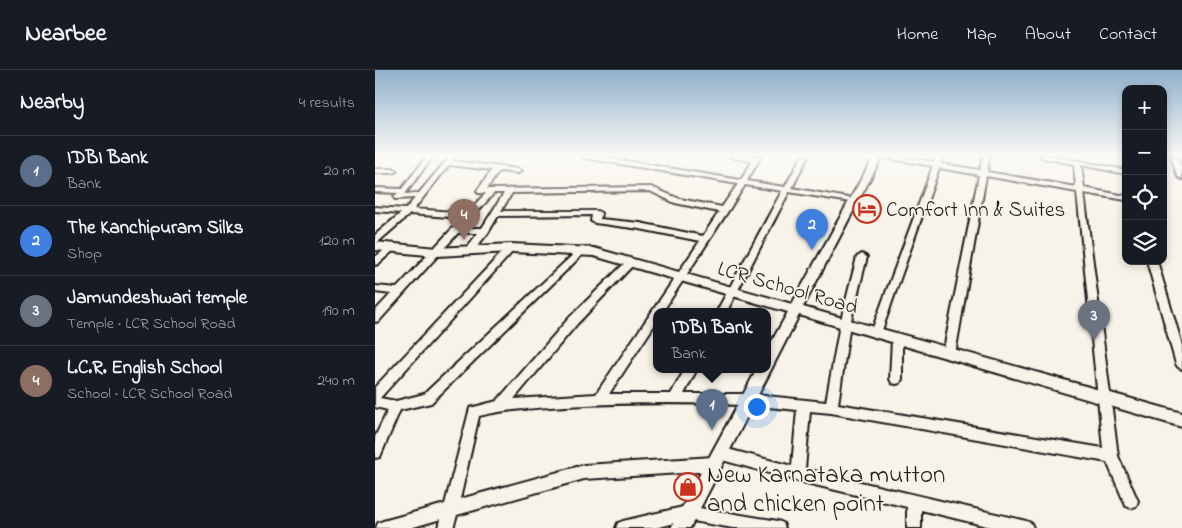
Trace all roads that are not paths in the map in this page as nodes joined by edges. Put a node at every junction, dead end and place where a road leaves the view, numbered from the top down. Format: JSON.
{"nodes":[{"id":1,"x":414,"y":177,"type":"edge"},
{"id":2,"x":434,"y":177,"type":"edge"},
{"id":3,"x":491,"y":177,"type":"edge"},
{"id":4,"x":715,"y":177,"type":"edge"},
{"id":5,"x":745,"y":177,"type":"edge"},
{"id":6,"x":793,"y":177,"type":"edge"},
{"id":7,"x":867,"y":177,"type":"edge"},
{"id":8,"x":932,"y":177,"type":"edge"},
{"id":9,"x":983,"y":177,"type":"edge"},
{"id":10,"x":1018,"y":177,"type":"edge"},
{"id":11,"x":1079,"y":177,"type":"edge"},
{"id":12,"x":743,"y":182,"type":"junction"},
{"id":13,"x":786,"y":189,"type":"junction"},
{"id":14,"x":1080,"y":189,"type":"junction"},
{"id":15,"x":375,"y":190,"type":"edge"},
{"id":16,"x":510,"y":190,"type":"junction"},
{"id":17,"x":404,"y":191,"type":"junction"},
{"id":18,"x":491,"y":192,"type":"junction"},
{"id":19,"x":420,"y":195,"type":"junction"},
{"id":20,"x":398,"y":197,"type":"junction"},
{"id":21,"x":1122,"y":197,"type":"edge"},
{"id":22,"x":854,"y":201,"type":"junction"},
{"id":23,"x":378,"y":210,"type":"edge"},
{"id":24,"x":725,"y":210,"type":"junction"},
{"id":25,"x":408,"y":212,"type":"junction"},
{"id":26,"x":495,"y":214,"type":"junction"},
{"id":27,"x":469,"y":216,"type":"junction"},
{"id":28,"x":457,"y":230,"type":"junction"},
{"id":29,"x":485,"y":231,"type":"junction"},
{"id":30,"x":706,"y":239,"type":"junction"},
{"id":31,"x":375,"y":240,"type":"edge"},
{"id":32,"x":375,"y":246,"type":"edge"},
{"id":33,"x":391,"y":248,"type":"junction"},
{"id":34,"x":511,"y":248,"type":"junction"},
{"id":35,"x":469,"y":250,"type":"junction"},
{"id":36,"x":583,"y":250,"type":"junction"},
{"id":37,"x":437,"y":252,"type":"junction"},
{"id":38,"x":862,"y":257,"type":"dead end"},
{"id":39,"x":375,"y":262,"type":"edge"},
{"id":40,"x":631,"y":262,"type":"junction"},
{"id":41,"x":1153,"y":265,"type":"edge"},
{"id":42,"x":681,"y":277,"type":"junction"},
{"id":43,"x":375,"y":289,"type":"edge"},
{"id":44,"x":400,"y":292,"type":"junction"},
{"id":45,"x":732,"y":292,"type":"junction"},
{"id":46,"x":660,"y":308,"type":"edge"},
{"id":47,"x":724,"y":308,"type":"edge"},
{"id":48,"x":796,"y":310,"type":"junction"},
{"id":49,"x":375,"y":318,"type":"edge"},
{"id":50,"x":653,"y":318,"type":"edge"},
{"id":51,"x":845,"y":324,"type":"junction"},
{"id":52,"x":1177,"y":328,"type":"edge"},
{"id":53,"x":876,"y":333,"type":"junction"},
{"id":54,"x":897,"y":339,"type":"junction"},
{"id":55,"x":949,"y":354,"type":"junction"},
{"id":56,"x":771,"y":356,"type":"edge"},
{"id":57,"x":1182,"y":364,"type":"edge"},
{"id":58,"x":689,"y":373,"type":"edge"},
{"id":59,"x":762,"y":373,"type":"edge"},
{"id":60,"x":896,"y":379,"type":"dead end"},
{"id":61,"x":375,"y":395,"type":"edge"},
{"id":62,"x":675,"y":398,"type":"junction"},
{"id":63,"x":1106,"y":398,"type":"junction"},
{"id":64,"x":599,"y":399,"type":"junction"},
{"id":65,"x":747,"y":399,"type":"junction"},
{"id":66,"x":375,"y":402,"type":"edge"},
{"id":67,"x":501,"y":405,"type":"junction"},
{"id":68,"x":804,"y":405,"type":"junction"},
{"id":69,"x":396,"y":406,"type":"junction"},
{"id":70,"x":831,"y":408,"type":"junction"},
{"id":71,"x":1182,"y":420,"type":"edge"},
{"id":72,"x":375,"y":452,"type":"edge"},
{"id":73,"x":1111,"y":456,"type":"junction"},
{"id":74,"x":717,"y":458,"type":"junction"},
{"id":75,"x":798,"y":474,"type":"junction"},
{"id":76,"x":1131,"y":501,"type":"dead end"},
{"id":77,"x":914,"y":502,"type":"junction"},
{"id":78,"x":449,"y":510,"type":"junction"},
{"id":79,"x":684,"y":521,"type":"edge"},
{"id":80,"x":383,"y":528,"type":"edge"},
{"id":81,"x":446,"y":528,"type":"edge"},
{"id":82,"x":623,"y":528,"type":"edge"},
{"id":83,"x":777,"y":528,"type":"edge"},
{"id":84,"x":914,"y":528,"type":"edge"},
{"id":85,"x":1026,"y":528,"type":"edge"}],
"edges":[{"from":1,"to":17,"type":"street"},
{"from":2,"to":19,"type":"street"},
{"from":3,"to":18,"type":"street"},
{"from":4,"to":12,"type":"street"},
{"from":5,"to":12,"type":"street"},
{"from":6,"to":13,"type":"street"},
{"from":7,"to":22,"type":"street"},
{"from":8,"to":53,"type":"street"},
{"from":9,"to":55,"type":"street"},
{"from":10,"to":14,"type":"street"},
{"from":11,"to":14,"type":"street"},
{"from":12,"to":13,"type":"street"},
{"from":12,"to":24,"type":"street"},
{"from":13,"to":22,"type":"street"},
{"from":13,"to":45,"type":"street"},
{"from":14,"to":21,"type":"street"},
{"from":14,"to":63,"type":"street"},
{"from":15,"to":17,"type":"street"},
{"from":16,"to":18,"type":"street"},
{"from":16,"to":24,"type":"street"},
{"from":16,"to":26,"type":"street"},
{"from":17,"to":20,"type":"street"},
{"from":18,"to":27,"type":"street"},
{"from":19,"to":20,"type":"street"},
{"from":19,"to":25,"type":"street"},
{"from":20,"to":23,"type":"street"},
{"from":22,"to":48,"type":"street"},
{"from":23,"to":25,"type":"street"},
{"from":24,"to":30,"type":"street"},
{"from":25,"to":27,"type":"street"},
{"from":25,"to":31,"type":"street"},
{"from":26,"to":29,"type":"street"},
{"from":26,"to":30,"type":"street"},
{"from":27,"to":28,"type":"street"},
{"from":28,"to":29,"type":"street"},
{"from":28,"to":37,"type":"street"},
{"from":29,"to":35,"type":"street"},
{"from":30,"to":42,"type":"street"},
{"from":32,"to":33,"type":"street","name":"LCR School Road"},
{"from":33,"to":37,"type":"street","name":"LCR School Road"},
{"from":33,"to":39,"type":"street"},
{"from":34,"to":35,"type":"street","name":"LCR School Road"},
{"from":34,"to":36,"type":"street","name":"LCR School Road"},
{"from":34,"to":61,"type":"street"},
{"from":35,"to":37,"type":"street","name":"LCR School Road"},
{"from":36,"to":40,"type":"street","name":"LCR School Road"},
{"from":36,"to":69,"type":"street"},
{"from":37,"to":44,"type":"street"},
{"from":38,"to":51,"type":"street"},
{"from":40,"to":42,"type":"street","name":"LCR School Road"},
{"from":40,"to":67,"type":"street"},
{"from":41,"to":52,"type":"street"},
{"from":42,"to":45,"type":"street","name":"LCR School Road"},
{"from":42,"to":46,"type":"street"},
{"from":43,"to":44,"type":"street"},
{"from":44,"to":49,"type":"street"},
{"from":45,"to":47,"type":"street"},
{"from":45,"to":48,"type":"street","name":"LCR School Road"},
{"from":48,"to":51,"type":"street","name":"LCR School Road"},
{"from":48,"to":56,"type":"street"},
{"from":50,"to":64,"type":"street"},
{"from":51,"to":53,"type":"street","name":"LCR School Road"},
{"from":51,"to":70,"type":"street"},
{"from":52,"to":57,"type":"street"},
{"from":53,"to":54,"type":"street","name":"LCR School Road"},
{"from":54,"to":55,"type":"street","name":"LCR School Road"},
{"from":54,"to":60,"type":"street"},
{"from":55,"to":63,"type":"street","name":"LCR School Road"},
{"from":58,"to":62,"type":"street"},
{"from":59,"to":65,"type":"street"},
{"from":62,"to":64,"type":"street"},
{"from":62,"to":65,"type":"street"},
{"from":63,"to":71,"type":"street","name":"LCR School Road"},
{"from":63,"to":73,"type":"street"},
{"from":64,"to":67,"type":"street"},
{"from":65,"to":68,"type":"street"},
{"from":65,"to":74,"type":"street"},
{"from":66,"to":69,"type":"street"},
{"from":67,"to":78,"type":"street"},
{"from":68,"to":70,"type":"street"},
{"from":68,"to":75,"type":"street"},
{"from":69,"to":72,"type":"street"},
{"from":70,"to":73,"type":"street"},
{"from":73,"to":76,"type":"street"},
{"from":74,"to":75,"type":"street"},
{"from":74,"to":78,"type":"street"},
{"from":74,"to":79,"type":"street"},
{"from":75,"to":77,"type":"street"},
{"from":77,"to":84,"type":"street"},
{"from":77,"to":85,"type":"street"},
{"from":78,"to":80,"type":"street"},
{"from":78,"to":81,"type":"street"},
{"from":79,"to":82,"type":"street"},
{"from":79,"to":83,"type":"street"}]}
